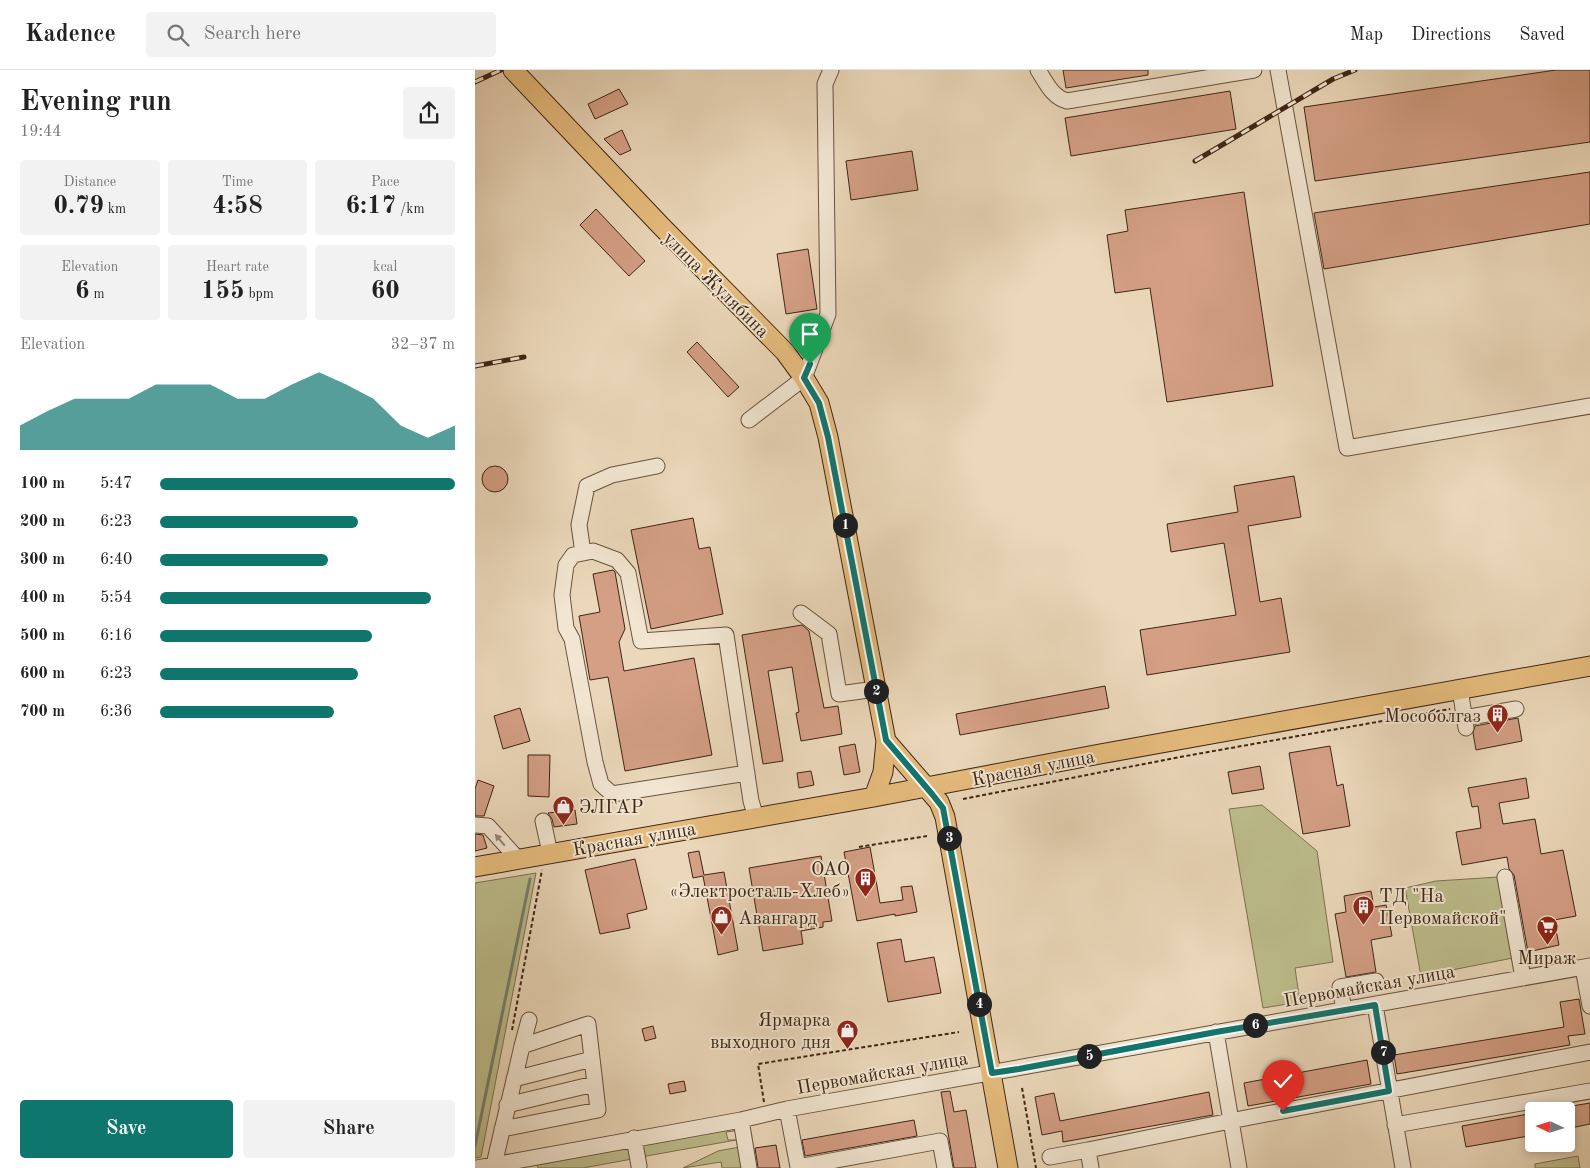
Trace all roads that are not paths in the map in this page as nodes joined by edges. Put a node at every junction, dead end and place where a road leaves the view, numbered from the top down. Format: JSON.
{"nodes":[{"id":1,"x":513,"y":70,"type":"edge"},
{"id":2,"x":831,"y":70,"type":"edge"},
{"id":3,"x":1038,"y":70,"type":"edge"},
{"id":4,"x":1254,"y":70,"type":"edge"},
{"id":5,"x":1277,"y":70,"type":"edge"},
{"id":6,"x":804,"y":378,"type":"junction"},
{"id":7,"x":1590,"y":406,"type":"edge"},
{"id":8,"x":749,"y":420,"type":"dead end"},
{"id":9,"x":657,"y":466,"type":"dead end"},
{"id":10,"x":583,"y":553,"type":"junction"},
{"id":11,"x":801,"y":613,"type":"dead end"},
{"id":12,"x":1590,"y":666,"type":"edge"},
{"id":13,"x":876,"y":689,"type":"junction"},
{"id":14,"x":1516,"y":708,"type":"dead end"},
{"id":15,"x":1463,"y":710,"type":"junction"},
{"id":16,"x":886,"y":740,"type":"junction"},
{"id":17,"x":747,"y":773,"type":"junction"},
{"id":18,"x":926,"y":787,"type":"junction"},
{"id":19,"x":874,"y":797,"type":"junction"},
{"id":20,"x":756,"y":817,"type":"junction"},
{"id":21,"x":543,"y":820,"type":"dead end"},
{"id":22,"x":475,"y":825,"type":"edge"},
{"id":23,"x":517,"y":858,"type":"junction"},
{"id":24,"x":546,"y":859,"type":"junction"},
{"id":25,"x":475,"y":867,"type":"edge"},
{"id":26,"x":1505,"y":877,"type":"dead end"},
{"id":27,"x":1587,"y":967,"type":"edge"},
{"id":28,"x":1523,"y":978,"type":"junction"},
{"id":29,"x":1376,"y":981,"type":"dead end"},
{"id":30,"x":1375,"y":1005,"type":"junction"},
{"id":31,"x":1590,"y":1006,"type":"edge"},
{"id":32,"x":1343,"y":1010,"type":"junction"},
{"id":33,"x":529,"y":1020,"type":"dead end"},
{"id":34,"x":1216,"y":1032,"type":"junction"},
{"id":35,"x":522,"y":1046,"type":"junction"},
{"id":36,"x":1590,"y":1052,"type":"edge"},
{"id":37,"x":591,"y":1059,"type":"junction"},
{"id":38,"x":992,"y":1073,"type":"junction"},
{"id":39,"x":514,"y":1079,"type":"junction"},
{"id":40,"x":594,"y":1084,"type":"junction"},
{"id":41,"x":1389,"y":1091,"type":"junction"},
{"id":42,"x":1590,"y":1091,"type":"edge"},
{"id":43,"x":507,"y":1105,"type":"junction"},
{"id":44,"x":787,"y":1110,"type":"junction"},
{"id":45,"x":741,"y":1120,"type":"junction"},
{"id":46,"x":1230,"y":1121,"type":"junction"},
{"id":47,"x":1395,"y":1125,"type":"junction"},
{"id":48,"x":502,"y":1129,"type":"junction"},
{"id":49,"x":634,"y":1138,"type":"junction"},
{"id":50,"x":1088,"y":1150,"type":"junction"},
{"id":51,"x":1051,"y":1157,"type":"dead end"},
{"id":52,"x":639,"y":1166,"type":"dead end"},
{"id":53,"x":495,"y":1167,"type":"edge"},
{"id":54,"x":477,"y":1168,"type":"edge"},
{"id":55,"x":749,"y":1168,"type":"edge"},
{"id":56,"x":945,"y":1168,"type":"edge"},
{"id":57,"x":1008,"y":1168,"type":"edge"},
{"id":58,"x":1091,"y":1168,"type":"edge"},
{"id":59,"x":1239,"y":1168,"type":"edge"},
{"id":60,"x":1403,"y":1168,"type":"edge"}],
"edges":[{"from":1,"to":6,"type":"main road","name":"улица Жулябина"},
{"from":2,"to":6,"type":"street"},
{"from":3,"to":4,"type":"street"},
{"from":5,"to":7,"type":"street"},
{"from":6,"to":8,"type":"street"},
{"from":6,"to":13,"type":"main road","name":"улица Жулябина"},
{"from":9,"to":10,"type":"street"},
{"from":10,"to":17,"type":"street"},
{"from":10,"to":17,"type":"street"},
{"from":11,"to":13,"type":"street"},
{"from":12,"to":15,"type":"main road","name":"Красная улица"},
{"from":13,"to":16,"type":"main road","name":"улица Жулябина"},
{"from":14,"to":15,"type":"street"},
{"from":15,"to":18,"type":"main road","name":"Красная улица"},
{"from":16,"to":18,"type":"main road","name":"улица Жулябина"},
{"from":16,"to":19,"type":"main road"},
{"from":17,"to":20,"type":"street"},
{"from":18,"to":19,"type":"main road","name":"Красная улица"},
{"from":18,"to":38,"type":"main road","name":"улица Жулябина"},
{"from":19,"to":20,"type":"main road","name":"Красная улица"},
{"from":20,"to":24,"type":"main road","name":"Красная улица"},
{"from":21,"to":24,"type":"street"},
{"from":23,"to":22,"type":"street","one_way":true},
{"from":23,"to":24,"type":"main road","name":"Красная улица"},
{"from":23,"to":25,"type":"main road","name":"Красная улица"},
{"from":26,"to":28,"type":"street"},
{"from":27,"to":28,"type":"street","name":"Первомайская улица"},
{"from":27,"to":31,"type":"street"},
{"from":28,"to":30,"type":"street","name":"Первомайская улица"},
{"from":29,"to":32,"type":"street"},
{"from":30,"to":32,"type":"street","name":"Первомайская улица"},
{"from":30,"to":41,"type":"street"},
{"from":32,"to":34,"type":"street","name":"Первомайская улица"},
{"from":33,"to":35,"type":"street"},
{"from":34,"to":38,"type":"street","name":"Первомайская улица"},
{"from":34,"to":46,"type":"street"},
{"from":35,"to":37,"type":"street"},
{"from":35,"to":39,"type":"street"},
{"from":36,"to":41,"type":"street"},
{"from":37,"to":39,"type":"street"},
{"from":37,"to":40,"type":"street"},
{"from":38,"to":44,"type":"street","name":"Первомайская улица"},
{"from":38,"to":57,"type":"main road","name":"улица Жулябина"},
{"from":39,"to":43,"type":"street"},
{"from":40,"to":43,"type":"street"},
{"from":40,"to":48,"type":"street"},
{"from":41,"to":46,"type":"street"},
{"from":41,"to":47,"type":"street"},
{"from":42,"to":47,"type":"street"},
{"from":43,"to":48,"type":"street"},
{"from":44,"to":45,"type":"street","name":"Первомайская улица"},
{"from":44,"to":56,"type":"street"},
{"from":45,"to":49,"type":"street","name":"Первомайская улица"},
{"from":45,"to":55,"type":"street"},
{"from":46,"to":50,"type":"street"},
{"from":46,"to":59,"type":"street"},
{"from":47,"to":60,"type":"street"},
{"from":48,"to":53,"type":"street"},
{"from":49,"to":52,"type":"street"},
{"from":49,"to":53,"type":"street","name":"Первомайская улица"},
{"from":50,"to":51,"type":"street"},
{"from":50,"to":58,"type":"street"},
{"from":53,"to":54,"type":"street","name":"Первомайская улица"}]}
